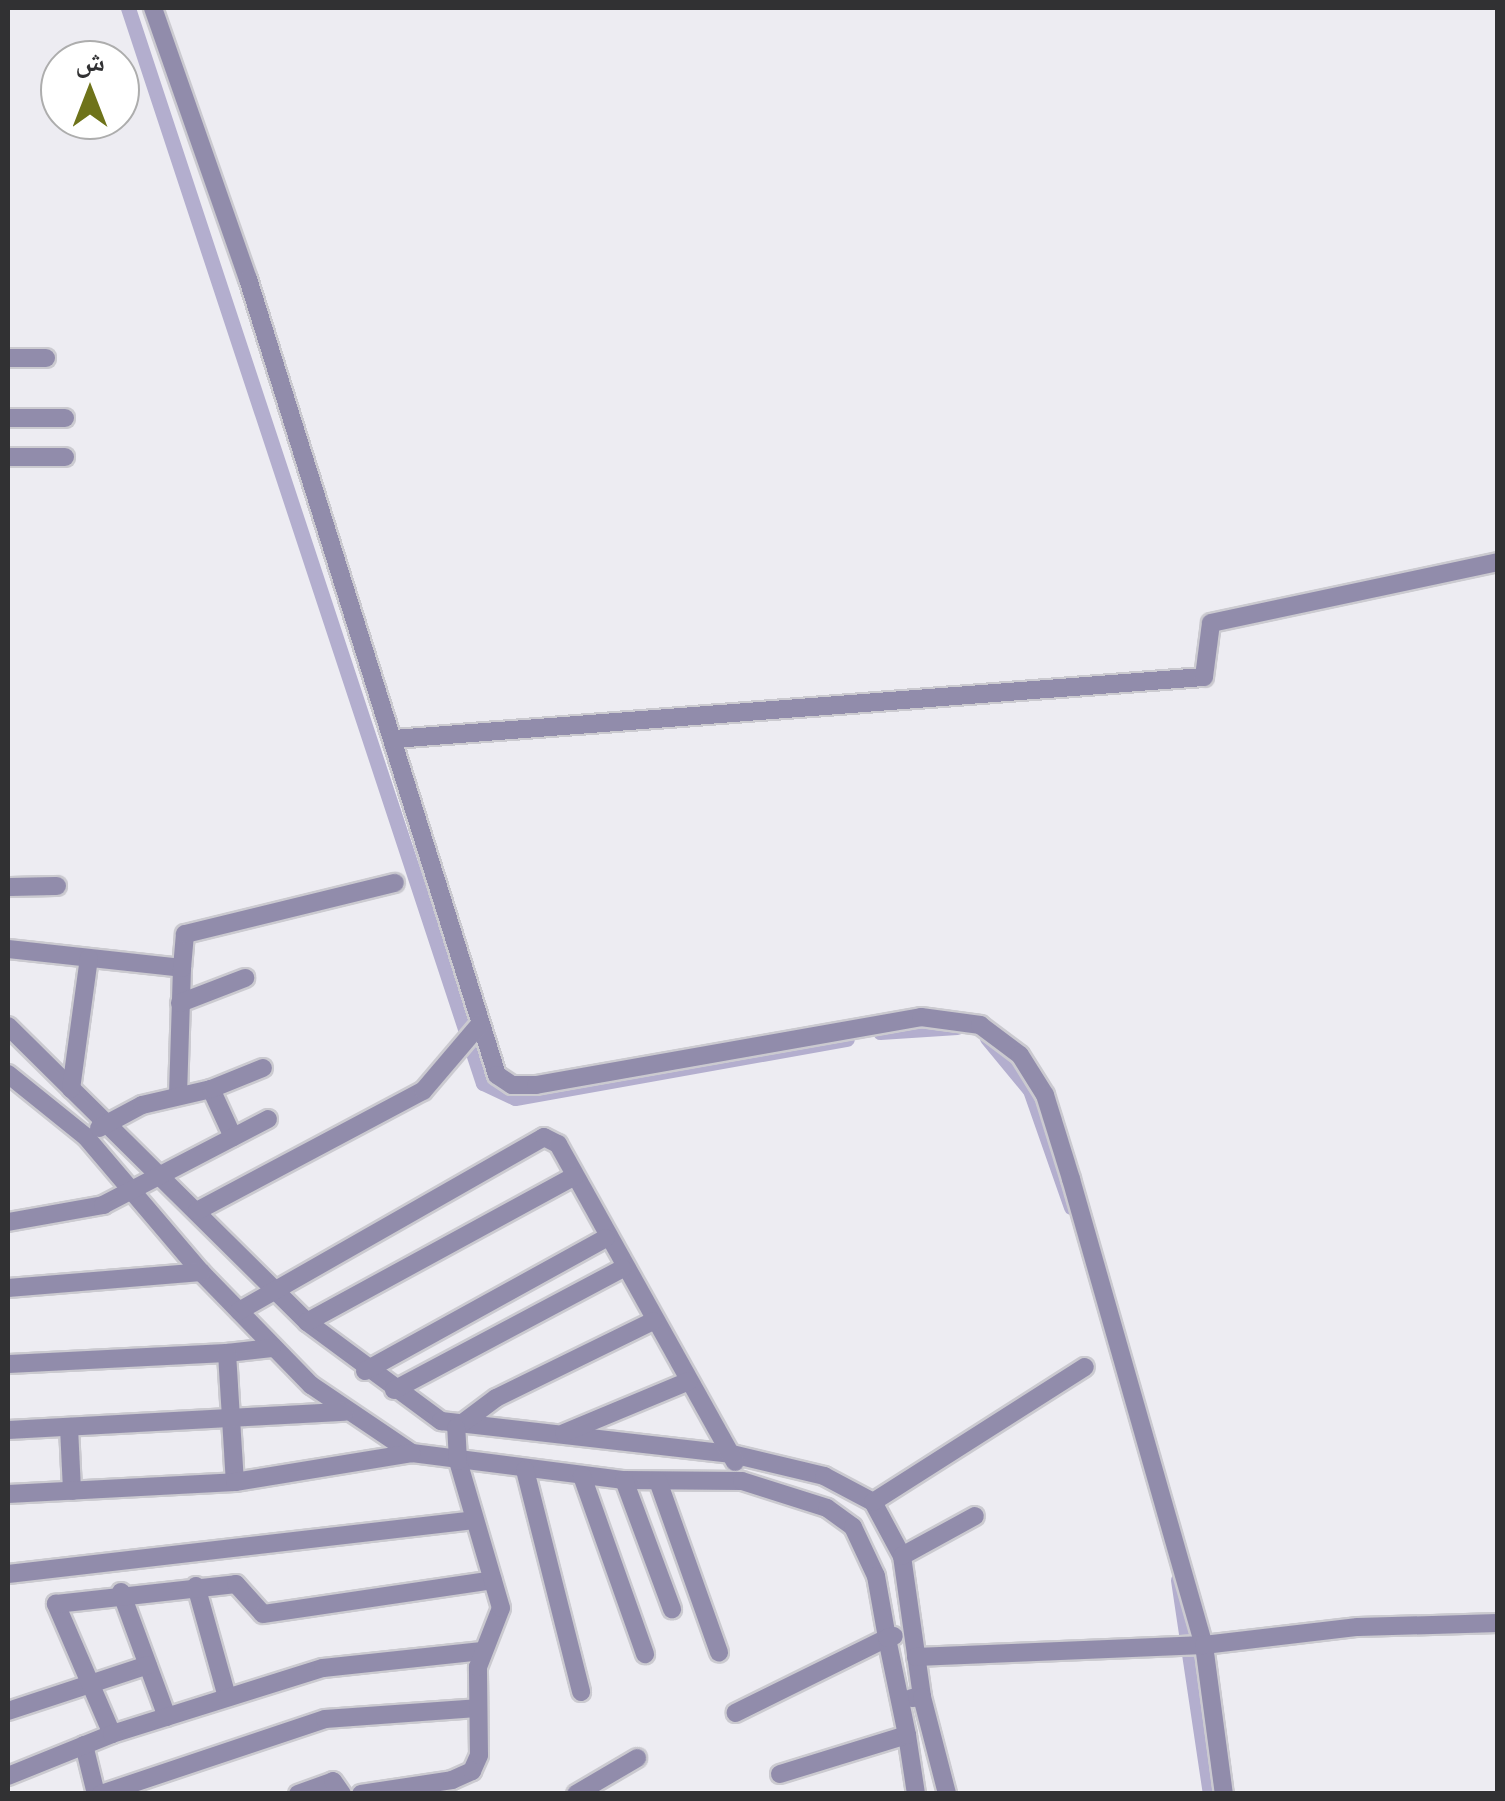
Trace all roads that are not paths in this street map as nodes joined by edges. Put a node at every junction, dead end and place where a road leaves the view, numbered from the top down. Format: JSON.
{"nodes":[{"id":1,"x":153,"y":8,"type":"edge"},
{"id":2,"x":8,"y":358,"type":"edge"},
{"id":3,"x":46,"y":358,"type":"dead end"},
{"id":4,"x":8,"y":418,"type":"edge"},
{"id":5,"x":65,"y":418,"type":"dead end"},
{"id":6,"x":8,"y":457,"type":"edge"},
{"id":7,"x":65,"y":457,"type":"dead end"},
{"id":8,"x":1498,"y":562,"type":"edge"},
{"id":9,"x":394,"y":739,"type":"junction"},
{"id":10,"x":395,"y":883,"type":"dead end"},
{"id":11,"x":57,"y":886,"type":"dead end"},
{"id":12,"x":8,"y":887,"type":"edge"},
{"id":13,"x":8,"y":949,"type":"edge"},
{"id":14,"x":89,"y":958,"type":"junction"},
{"id":15,"x":182,"y":968,"type":"junction"},
{"id":16,"x":245,"y":978,"type":"dead end"},
{"id":17,"x":180,"y":1003,"type":"junction"},
{"id":18,"x":480,"y":1024,"type":"junction"},
{"id":19,"x":8,"y":1026,"type":"edge"},
{"id":20,"x":263,"y":1068,"type":"dead end"},
{"id":21,"x":8,"y":1074,"type":"edge"},
{"id":22,"x":71,"y":1089,"type":"junction"},
{"id":23,"x":211,"y":1089,"type":"junction"},
{"id":24,"x":178,"y":1096,"type":"junction"},
{"id":25,"x":268,"y":1119,"type":"dead end"},
{"id":26,"x":108,"y":1121,"type":"junction"},
{"id":27,"x":86,"y":1137,"type":"junction"},
{"id":28,"x":233,"y":1137,"type":"junction"},
{"id":29,"x":162,"y":1176,"type":"junction"},
{"id":30,"x":575,"y":1176,"type":"junction"},
{"id":31,"x":134,"y":1192,"type":"junction"},
{"id":32,"x":196,"y":1211,"type":"junction"},
{"id":33,"x":8,"y":1222,"type":"edge"},
{"id":34,"x":606,"y":1238,"type":"junction"},
{"id":35,"x":623,"y":1268,"type":"junction"},
{"id":36,"x":202,"y":1272,"type":"junction"},
{"id":37,"x":8,"y":1288,"type":"edge"},
{"id":38,"x":274,"y":1290,"type":"junction"},
{"id":39,"x":239,"y":1312,"type":"junction"},
{"id":40,"x":653,"y":1321,"type":"junction"},
{"id":41,"x":307,"y":1322,"type":"junction"},
{"id":42,"x":272,"y":1348,"type":"junction"},
{"id":43,"x":227,"y":1353,"type":"junction"},
{"id":44,"x":8,"y":1364,"type":"edge"},
{"id":45,"x":1085,"y":1367,"type":"dead end"},
{"id":46,"x":366,"y":1371,"type":"junction"},
{"id":47,"x":689,"y":1381,"type":"junction"},
{"id":48,"x":394,"y":1390,"type":"junction"},
{"id":49,"x":345,"y":1412,"type":"junction"},
{"id":50,"x":230,"y":1422,"type":"junction"},
{"id":51,"x":69,"y":1427,"type":"junction"},
{"id":52,"x":456,"y":1428,"type":"junction"},
{"id":53,"x":8,"y":1430,"type":"edge"},
{"id":54,"x":564,"y":1434,"type":"junction"},
{"id":55,"x":412,"y":1454,"type":"junction"},
{"id":56,"x":732,"y":1454,"type":"junction"},
{"id":57,"x":458,"y":1461,"type":"junction"},
{"id":58,"x":525,"y":1470,"type":"junction"},
{"id":59,"x":582,"y":1476,"type":"junction"},
{"id":60,"x":624,"y":1480,"type":"junction"},
{"id":61,"x":658,"y":1481,"type":"junction"},
{"id":62,"x":742,"y":1481,"type":"junction"},
{"id":63,"x":235,"y":1482,"type":"junction"},
{"id":64,"x":72,"y":1491,"type":"junction"},
{"id":65,"x":8,"y":1494,"type":"edge"},
{"id":66,"x":873,"y":1502,"type":"junction"},
{"id":67,"x":974,"y":1516,"type":"dead end"},
{"id":68,"x":474,"y":1520,"type":"junction"},
{"id":69,"x":902,"y":1556,"type":"junction"},
{"id":70,"x":8,"y":1574,"type":"edge"},
{"id":71,"x":492,"y":1580,"type":"junction"},
{"id":72,"x":196,"y":1586,"type":"junction"},
{"id":73,"x":121,"y":1592,"type":"junction"},
{"id":74,"x":672,"y":1610,"type":"dead end"},
{"id":75,"x":1498,"y":1623,"type":"edge"},
{"id":76,"x":912,"y":1632,"type":"junction"},
{"id":77,"x":887,"y":1638,"type":"junction"},
{"id":78,"x":1195,"y":1646,"type":"junction"},
{"id":79,"x":482,"y":1651,"type":"junction"},
{"id":80,"x":718,"y":1652,"type":"dead end"},
{"id":81,"x":645,"y":1654,"type":"dead end"},
{"id":82,"x":916,"y":1657,"type":"junction"},
{"id":83,"x":148,"y":1665,"type":"junction"},
{"id":84,"x":90,"y":1686,"type":"junction"},
{"id":85,"x":581,"y":1692,"type":"dead end"},
{"id":86,"x":922,"y":1696,"type":"junction"},
{"id":87,"x":226,"y":1697,"type":"junction"},
{"id":88,"x":896,"y":1701,"type":"junction"},
{"id":89,"x":478,"y":1708,"type":"junction"},
{"id":90,"x":8,"y":1711,"type":"edge"},
{"id":91,"x":735,"y":1713,"type":"dead end"},
{"id":92,"x":167,"y":1717,"type":"junction"},
{"id":93,"x":112,"y":1734,"type":"junction"},
{"id":94,"x":907,"y":1736,"type":"junction"},
{"id":95,"x":84,"y":1745,"type":"junction"},
{"id":96,"x":637,"y":1758,"type":"dead end"},
{"id":97,"x":780,"y":1774,"type":"dead end"},
{"id":98,"x":8,"y":1776,"type":"edge"},
{"id":99,"x":447,"y":1787,"type":"edge"},
{"id":100,"x":99,"y":1794,"type":"edge"},
{"id":101,"x":298,"y":1794,"type":"edge"},
{"id":102,"x":342,"y":1794,"type":"edge"},
{"id":103,"x":361,"y":1794,"type":"edge"},
{"id":104,"x":576,"y":1794,"type":"edge"},
{"id":105,"x":916,"y":1794,"type":"edge"},
{"id":106,"x":947,"y":1794,"type":"edge"},
{"id":107,"x":1224,"y":1794,"type":"edge"}],
"edges":[{"from":1,"to":9,"type":"street"},
{"from":2,"to":3,"type":"street"},
{"from":4,"to":5,"type":"street"},
{"from":6,"to":7,"type":"street"},
{"from":8,"to":9,"type":"street"},
{"from":9,"to":18,"type":"street"},
{"from":10,"to":15,"type":"street"},
{"from":11,"to":12,"type":"street"},
{"from":13,"to":14,"type":"street"},
{"from":14,"to":15,"type":"street"},
{"from":14,"to":22,"type":"street"},
{"from":15,"to":17,"type":"street"},
{"from":16,"to":17,"type":"street"},
{"from":17,"to":24,"type":"street"},
{"from":18,"to":32,"type":"street"},
{"from":18,"to":78,"type":"street"},
{"from":19,"to":22,"type":"street"},
{"from":20,"to":23,"type":"street"},
{"from":21,"to":27,"type":"street"},
{"from":22,"to":26,"type":"street"},
{"from":23,"to":24,"type":"street"},
{"from":23,"to":28,"type":"street"},
{"from":24,"to":26,"type":"street"},
{"from":25,"to":28,"type":"street"},
{"from":26,"to":27,"type":"street"},
{"from":26,"to":29,"type":"street"},
{"from":27,"to":31,"type":"street"},
{"from":28,"to":29,"type":"street"},
{"from":29,"to":31,"type":"street"},
{"from":29,"to":32,"type":"street"},
{"from":30,"to":34,"type":"street"},
{"from":30,"to":38,"type":"street"},
{"from":30,"to":41,"type":"street"},
{"from":31,"to":33,"type":"street"},
{"from":31,"to":36,"type":"street"},
{"from":32,"to":38,"type":"street"},
{"from":34,"to":35,"type":"street"},
{"from":34,"to":46,"type":"street"},
{"from":35,"to":40,"type":"street"},
{"from":35,"to":48,"type":"street"},
{"from":36,"to":37,"type":"street"},
{"from":36,"to":39,"type":"street"},
{"from":38,"to":39,"type":"street"},
{"from":38,"to":41,"type":"street"},
{"from":39,"to":42,"type":"street"},
{"from":40,"to":47,"type":"street"},
{"from":40,"to":52,"type":"street"},
{"from":41,"to":46,"type":"street"},
{"from":42,"to":43,"type":"street"},
{"from":42,"to":49,"type":"street"},
{"from":43,"to":44,"type":"street"},
{"from":43,"to":50,"type":"street"},
{"from":45,"to":66,"type":"street"},
{"from":46,"to":48,"type":"street"},
{"from":47,"to":54,"type":"street"},
{"from":47,"to":56,"type":"street"},
{"from":48,"to":52,"type":"street"},
{"from":49,"to":50,"type":"street"},
{"from":49,"to":55,"type":"street"},
{"from":50,"to":51,"type":"street"},
{"from":50,"to":63,"type":"street"},
{"from":51,"to":53,"type":"street"},
{"from":51,"to":64,"type":"street"},
{"from":52,"to":54,"type":"street"},
{"from":52,"to":57,"type":"street"},
{"from":54,"to":56,"type":"street"},
{"from":55,"to":57,"type":"street"},
{"from":55,"to":63,"type":"street"},
{"from":56,"to":62,"type":"street"},
{"from":56,"to":66,"type":"street"},
{"from":57,"to":58,"type":"street"},
{"from":57,"to":68,"type":"street"},
{"from":58,"to":59,"type":"street"},
{"from":58,"to":85,"type":"street"},
{"from":59,"to":60,"type":"street"},
{"from":59,"to":81,"type":"street"},
{"from":60,"to":61,"type":"street"},
{"from":60,"to":74,"type":"street"},
{"from":61,"to":62,"type":"street"},
{"from":61,"to":80,"type":"street"},
{"from":62,"to":77,"type":"street"},
{"from":63,"to":64,"type":"street"},
{"from":64,"to":65,"type":"street"},
{"from":66,"to":69,"type":"street"},
{"from":67,"to":69,"type":"street"},
{"from":68,"to":70,"type":"street"},
{"from":68,"to":71,"type":"street"},
{"from":69,"to":76,"type":"street"},
{"from":71,"to":72,"type":"street"},
{"from":71,"to":79,"type":"street"},
{"from":72,"to":73,"type":"street"},
{"from":72,"to":87,"type":"street"},
{"from":73,"to":83,"type":"street"},
{"from":73,"to":84,"type":"street"},
{"from":75,"to":78,"type":"street"},
{"from":76,"to":77,"type":"street"},
{"from":76,"to":82,"type":"street"},
{"from":77,"to":88,"type":"street"},
{"from":77,"to":91,"type":"street"},
{"from":78,"to":82,"type":"street"},
{"from":78,"to":107,"type":"street"},
{"from":79,"to":87,"type":"street"},
{"from":79,"to":89,"type":"street"},
{"from":82,"to":86,"type":"street"},
{"from":83,"to":84,"type":"street"},
{"from":83,"to":92,"type":"street"},
{"from":84,"to":90,"type":"street"},
{"from":84,"to":93,"type":"street"},
{"from":86,"to":88,"type":"street"},
{"from":86,"to":106,"type":"street"},
{"from":87,"to":92,"type":"street"},
{"from":88,"to":94,"type":"street"},
{"from":89,"to":99,"type":"street"},
{"from":89,"to":100,"type":"street"},
{"from":92,"to":93,"type":"street"},
{"from":93,"to":95,"type":"street"},
{"from":94,"to":97,"type":"street"},
{"from":94,"to":105,"type":"street"},
{"from":95,"to":98,"type":"street"},
{"from":95,"to":100,"type":"street"},
{"from":96,"to":104,"type":"street"},
{"from":99,"to":103,"type":"street"},
{"from":101,"to":102,"type":"street"}]}
